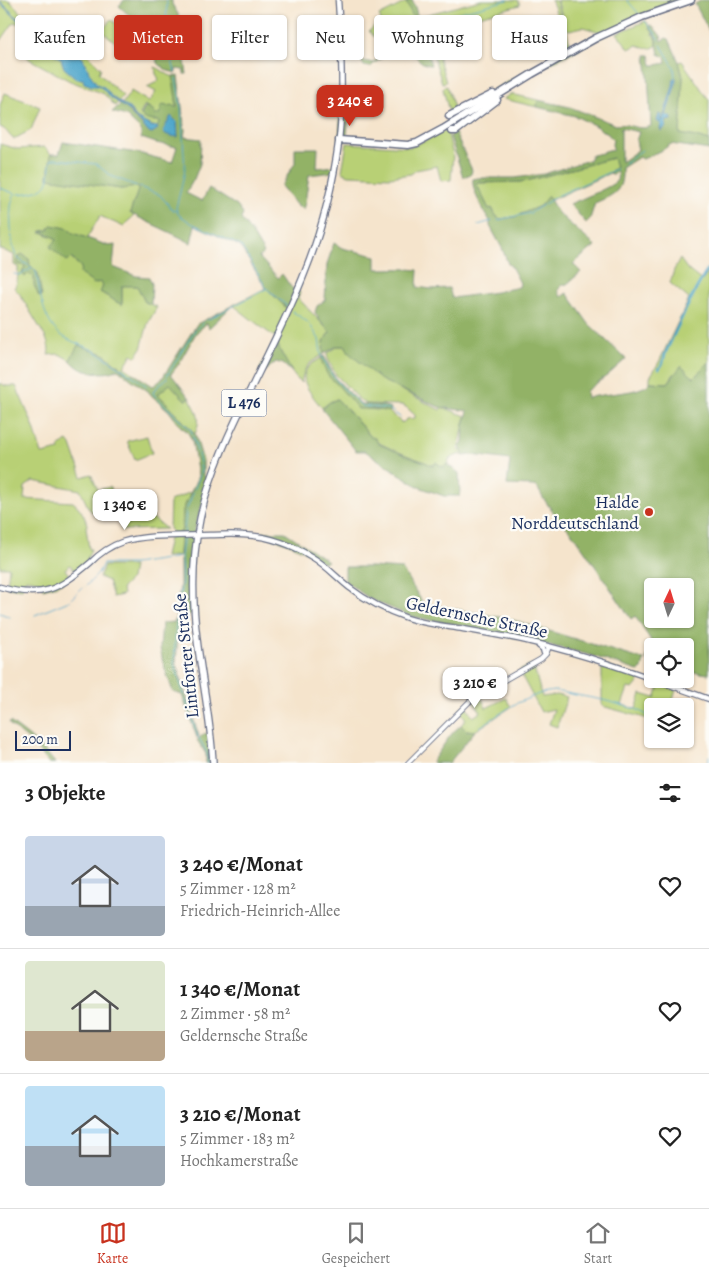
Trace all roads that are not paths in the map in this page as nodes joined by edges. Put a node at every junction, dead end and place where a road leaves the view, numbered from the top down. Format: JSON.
{"nodes":[{"id":1,"x":338,"y":0,"type":"edge"},
{"id":2,"x":691,"y":0,"type":"edge"},
{"id":3,"x":515,"y":84,"type":"junction"},
{"id":4,"x":449,"y":116,"type":"dead end"},
{"id":5,"x":452,"y":130,"type":"dead end"},
{"id":6,"x":339,"y":140,"type":"junction"},
{"id":7,"x":197,"y":535,"type":"junction"},
{"id":8,"x":208,"y":535,"type":"junction"},
{"id":9,"x":196,"y":546,"type":"junction"},
{"id":10,"x":0,"y":587,"type":"edge"},
{"id":11,"x":536,"y":644,"type":"junction"},
{"id":12,"x":548,"y":647,"type":"junction"},
{"id":13,"x":544,"y":655,"type":"junction"},
{"id":14,"x":709,"y":699,"type":"edge"},
{"id":15,"x":213,"y":763,"type":"edge"},
{"id":16,"x":408,"y":763,"type":"edge"}],
"edges":[{"from":1,"to":6,"type":"main road","number":"L 476"},
{"from":2,"to":3,"type":"highway"},
{"from":3,"to":4,"type":"highway"},
{"from":3,"to":5,"type":"highway"},
{"from":3,"to":6,"type":"highway"},
{"from":6,"to":7,"type":"main road","name":"Lintforter Straße","number":"L 476"},
{"from":7,"to":8,"type":"main road","name":"Geldernsche Straße"},
{"from":7,"to":9,"type":"main road","name":"Lintforter Straße","number":"L 476"},
{"from":7,"to":10,"type":"main road","name":"Geldernsche Straße"},
{"from":8,"to":9,"type":"main road"},
{"from":8,"to":11,"type":"main road","name":"Geldernsche Straße"},
{"from":9,"to":15,"type":"main road","name":"Lintforter Straße","number":"L 476"},
{"from":11,"to":12,"type":"main road","name":"Geldernsche Straße"},
{"from":11,"to":13,"type":"main road"},
{"from":12,"to":13,"type":"street"},
{"from":12,"to":14,"type":"main road","name":"Geldernsche Straße"},
{"from":13,"to":16,"type":"street"}]}
